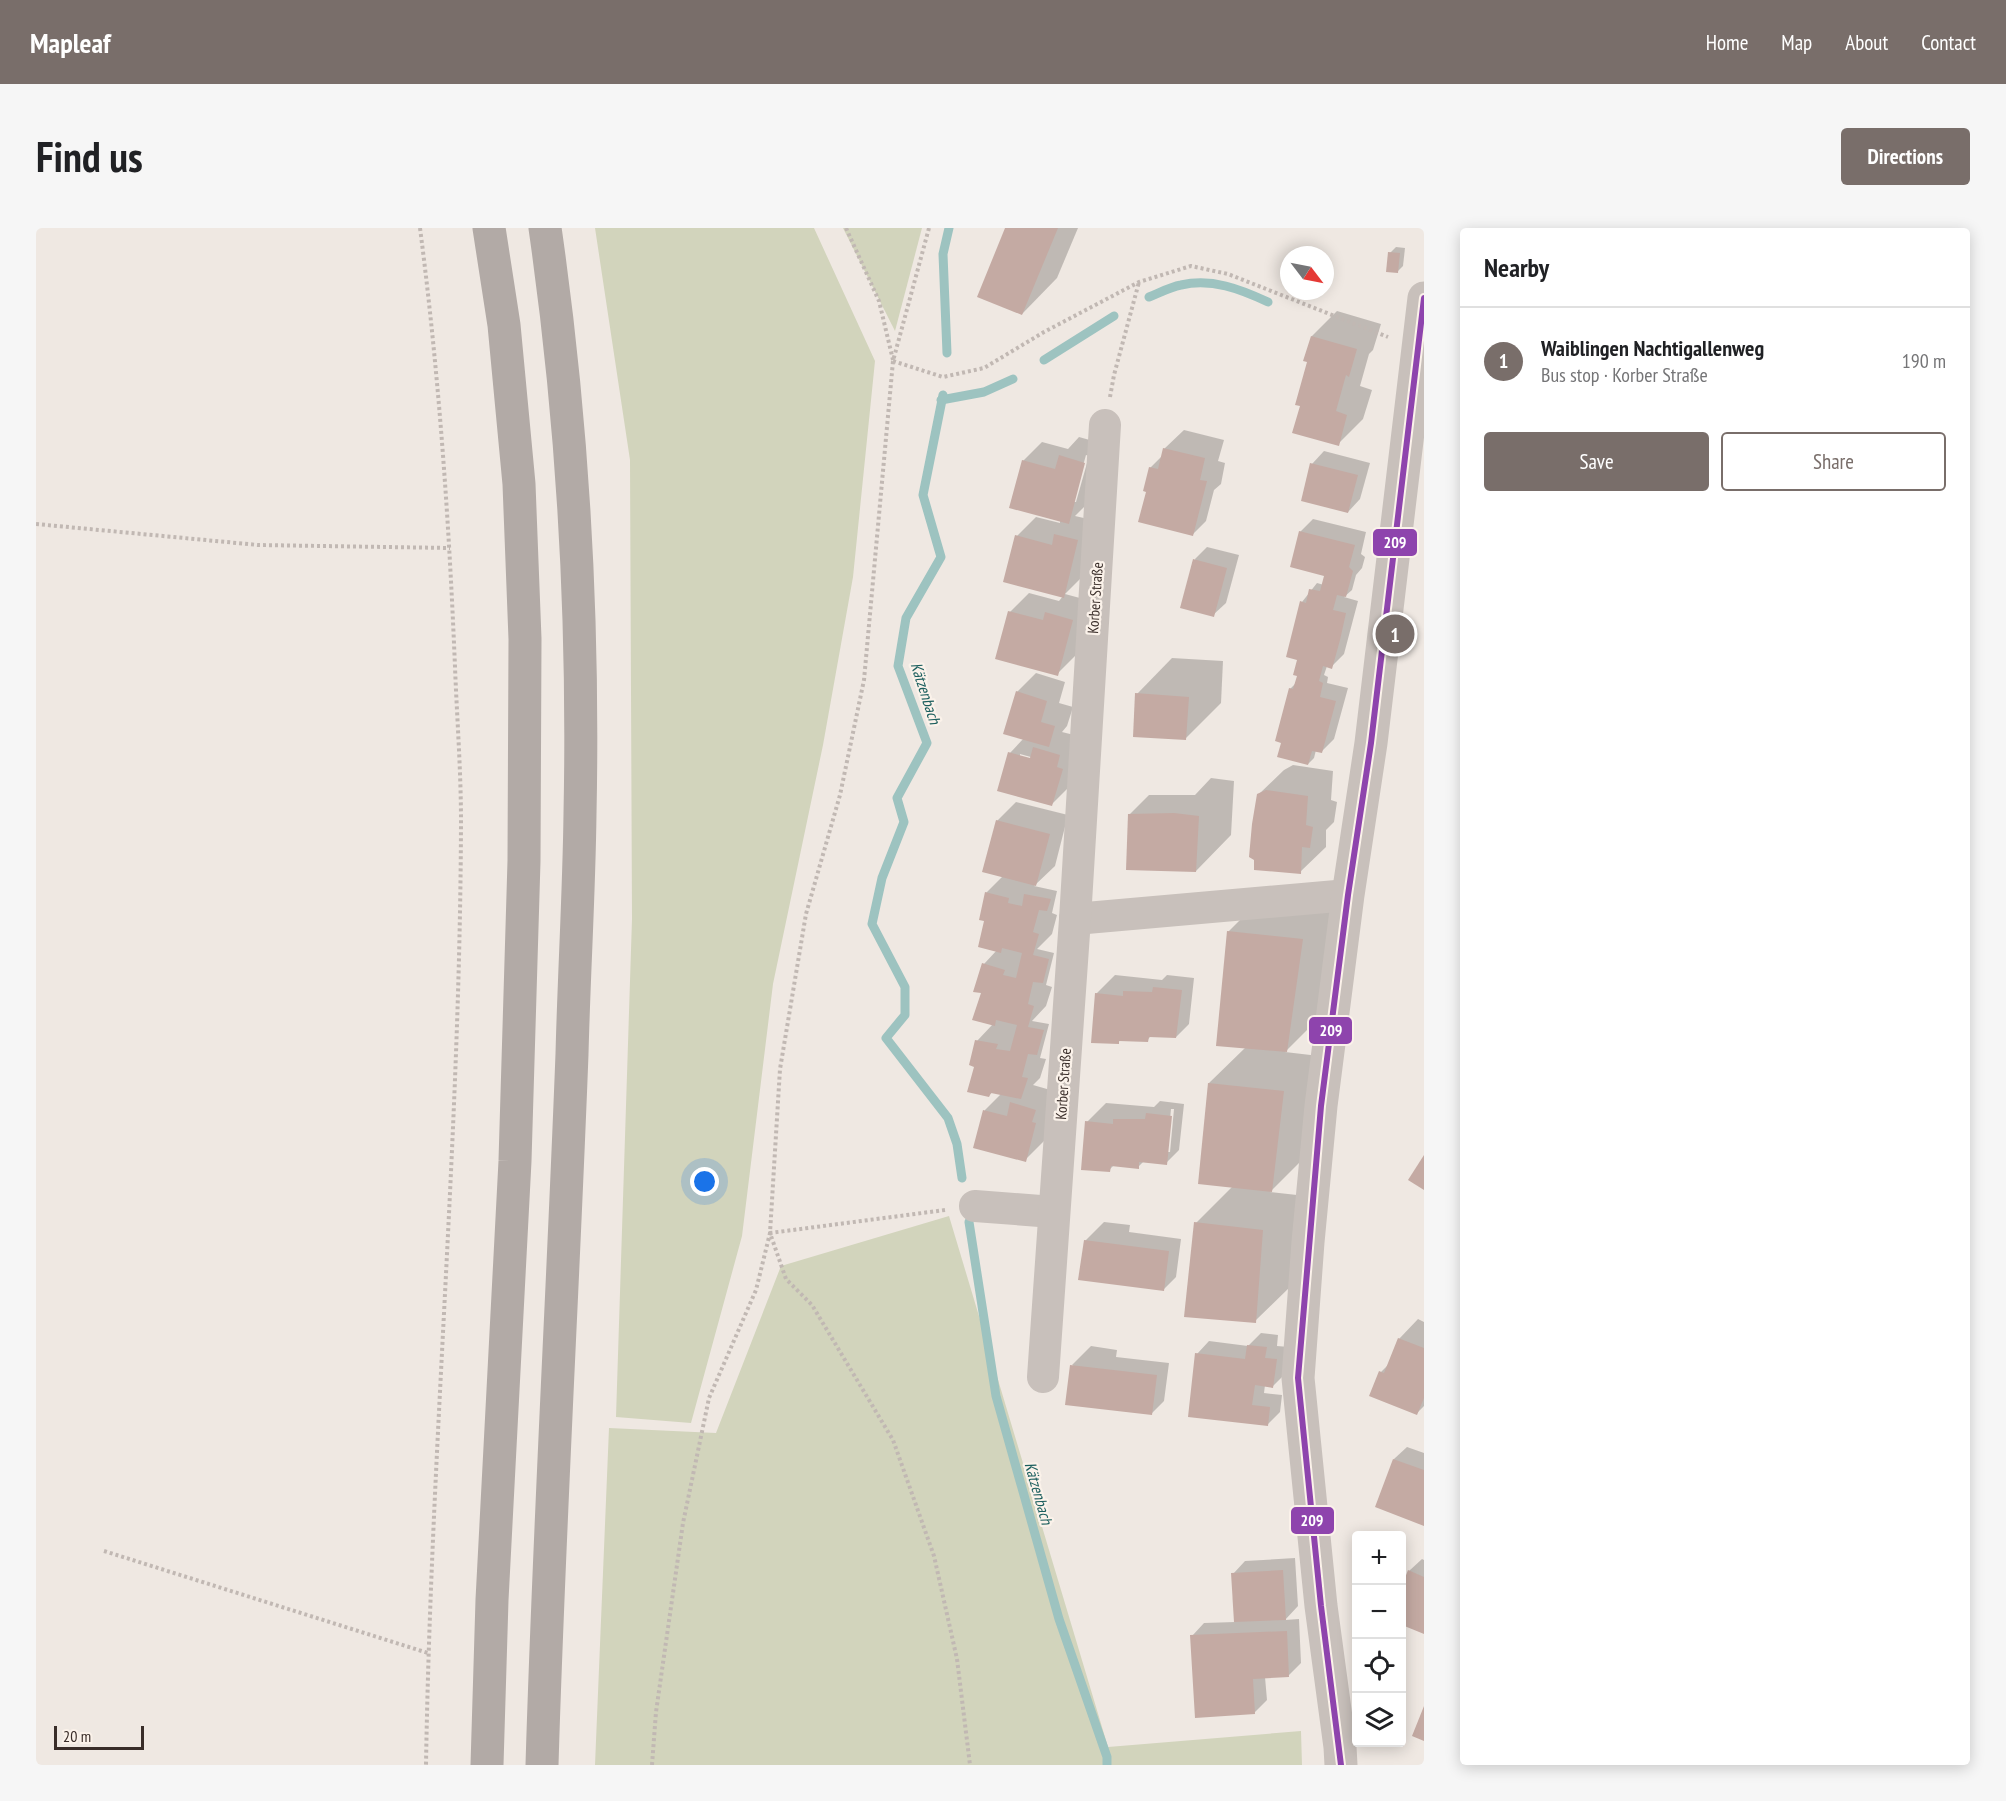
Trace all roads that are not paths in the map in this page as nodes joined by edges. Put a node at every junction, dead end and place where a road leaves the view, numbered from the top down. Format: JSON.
{"nodes":[{"id":1,"x":489,"y":228,"type":"edge"},
{"id":2,"x":545,"y":228,"type":"edge"},
{"id":3,"x":1424,"y":298,"type":"edge"},
{"id":4,"x":1106,"y":425,"type":"road end"},
{"id":5,"x":1348,"y":895,"type":"junction"},
{"id":6,"x":1075,"y":919,"type":"junction"},
{"id":7,"x":975,"y":1206,"type":"road end"},
{"id":8,"x":1053,"y":1212,"type":"junction"},
{"id":9,"x":1043,"y":1377,"type":"dead end"},
{"id":10,"x":487,"y":1765,"type":"edge"},
{"id":11,"x":543,"y":1765,"type":"edge"},
{"id":12,"x":1341,"y":1765,"type":"edge"}],
"edges":[{"from":1,"to":10,"type":"highway"},
{"from":2,"to":11,"type":"highway"},
{"from":3,"to":5,"type":"street"},
{"from":4,"to":6,"type":"street","name":"Korber Straße"},
{"from":5,"to":6,"type":"street"},
{"from":5,"to":12,"type":"street"},
{"from":6,"to":8,"type":"street","name":"Korber Straße"},
{"from":7,"to":8,"type":"street"},
{"from":8,"to":9,"type":"street","name":"Korber Straße"}]}
